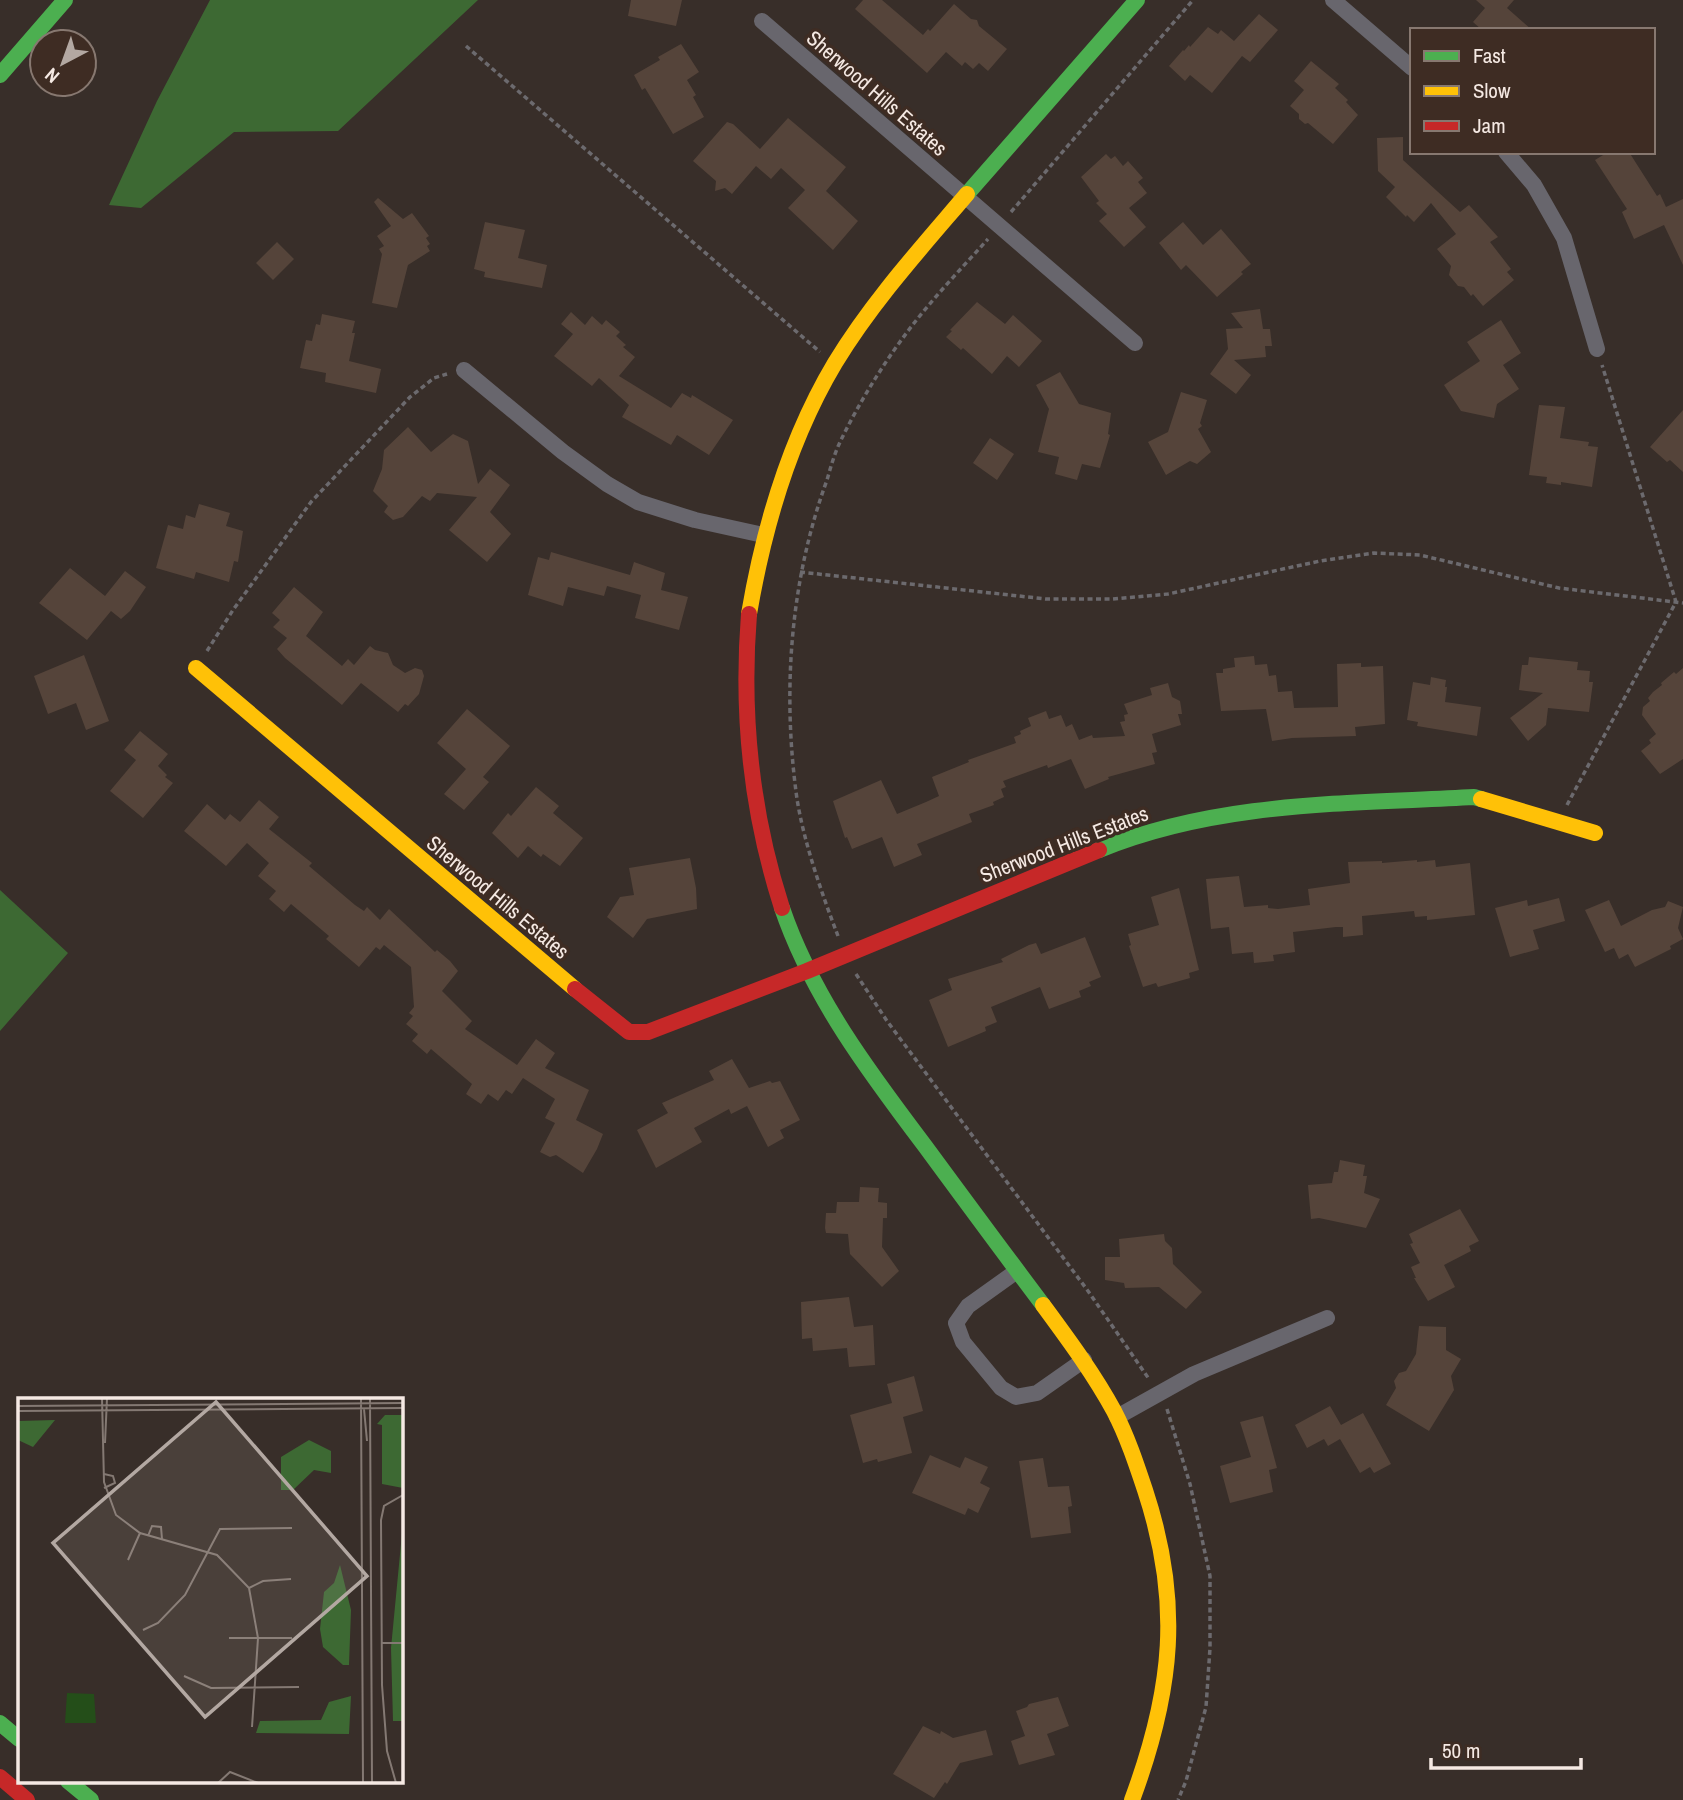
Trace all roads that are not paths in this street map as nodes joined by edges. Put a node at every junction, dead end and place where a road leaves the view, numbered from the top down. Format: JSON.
{"nodes":[{"id":1,"x":65,"y":0,"type":"edge"},
{"id":2,"x":1137,"y":0,"type":"edge"},
{"id":3,"x":1333,"y":0,"type":"edge"},
{"id":4,"x":762,"y":21,"type":"dead end"},
{"id":5,"x":1410,"y":66,"type":"edge"},
{"id":6,"x":0,"y":75,"type":"edge"},
{"id":7,"x":1508,"y":154,"type":"edge"},
{"id":8,"x":965,"y":196,"type":"junction"},
{"id":9,"x":1135,"y":343,"type":"dead end"},
{"id":10,"x":1597,"y":349,"type":"road end"},
{"id":11,"x":464,"y":370,"type":"road end"},
{"id":12,"x":762,"y":534,"type":"junction"},
{"id":13,"x":196,"y":667,"type":"road end"},
{"id":14,"x":1595,"y":833,"type":"dead end"},
{"id":15,"x":807,"y":971,"type":"junction"},
{"id":16,"x":1017,"y":1271,"type":"junction"},
{"id":17,"x":1327,"y":1318,"type":"dead end"},
{"id":18,"x":1084,"y":1360,"type":"junction"},
{"id":19,"x":1117,"y":1417,"type":"junction"},
{"id":20,"x":0,"y":1723,"type":"edge"},
{"id":21,"x":18,"y":1738,"type":"edge"},
{"id":22,"x":0,"y":1777,"type":"edge"},
{"id":23,"x":70,"y":1783,"type":"edge"},
{"id":24,"x":27,"y":1800,"type":"edge"},
{"id":25,"x":91,"y":1800,"type":"edge"},
{"id":26,"x":1132,"y":1800,"type":"edge"}],
"edges":[{"from":1,"to":6,"type":"street"},
{"from":2,"to":8,"type":"street"},
{"from":3,"to":5,"type":"street"},
{"from":4,"to":8,"type":"street","name":"Sherwood Hills Estates"},
{"from":7,"to":10,"type":"street"},
{"from":8,"to":9,"type":"street","name":"Sherwood Hills Estates"},
{"from":8,"to":12,"type":"street"},
{"from":11,"to":12,"type":"street"},
{"from":12,"to":15,"type":"street"},
{"from":13,"to":15,"type":"street","name":"Sherwood Hills Estates"},
{"from":14,"to":15,"type":"street","name":"Sherwood Hills Estates"},
{"from":15,"to":16,"type":"street"},
{"from":16,"to":18,"type":"street"},
{"from":16,"to":18,"type":"street"},
{"from":17,"to":19,"type":"street"},
{"from":18,"to":19,"type":"street"},
{"from":19,"to":26,"type":"street"},
{"from":20,"to":21,"type":"street"},
{"from":22,"to":24,"type":"street"},
{"from":23,"to":25,"type":"street"}]}
